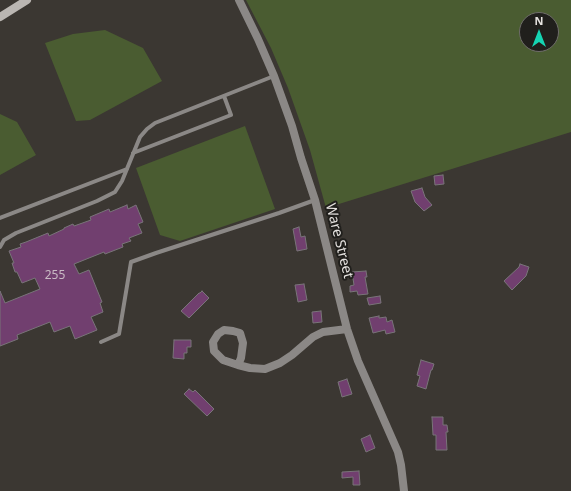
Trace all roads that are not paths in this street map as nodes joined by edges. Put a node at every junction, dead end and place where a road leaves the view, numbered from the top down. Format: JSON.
{"nodes":[{"id":1,"x":27,"y":0,"type":"edge"},
{"id":2,"x":239,"y":0,"type":"edge"},
{"id":3,"x":0,"y":17,"type":"edge"},
{"id":4,"x":274,"y":76,"type":"junction"},
{"id":5,"x":224,"y":96,"type":"junction"},
{"id":6,"x":133,"y":153,"type":"junction"},
{"id":7,"x":127,"y":169,"type":"junction"},
{"id":8,"x":315,"y":200,"type":"junction"},
{"id":9,"x":0,"y":218,"type":"edge"},
{"id":10,"x":0,"y":247,"type":"edge"},
{"id":11,"x":347,"y":330,"type":"junction"},
{"id":12,"x":102,"y":342,"type":"dead end"},
{"id":13,"x":238,"y":366,"type":"junction"},
{"id":14,"x":404,"y":491,"type":"edge"}],
"edges":[{"from":1,"to":3,"type":"main road"},
{"from":2,"to":4,"type":"street","name":"Ware Street"},
{"from":4,"to":5,"type":"lane"},
{"from":4,"to":8,"type":"street","name":"Ware Street"},
{"from":5,"to":6,"type":"lane"},
{"from":5,"to":6,"type":"lane"},
{"from":6,"to":7,"type":"lane"},
{"from":7,"to":9,"type":"lane"},
{"from":7,"to":10,"type":"lane"},
{"from":8,"to":11,"type":"street","name":"Ware Street"},
{"from":8,"to":12,"type":"lane"},
{"from":11,"to":13,"type":"street"},
{"from":11,"to":14,"type":"street","name":"Ware Street"},
{"from":13,"to":13,"type":"street"}]}
